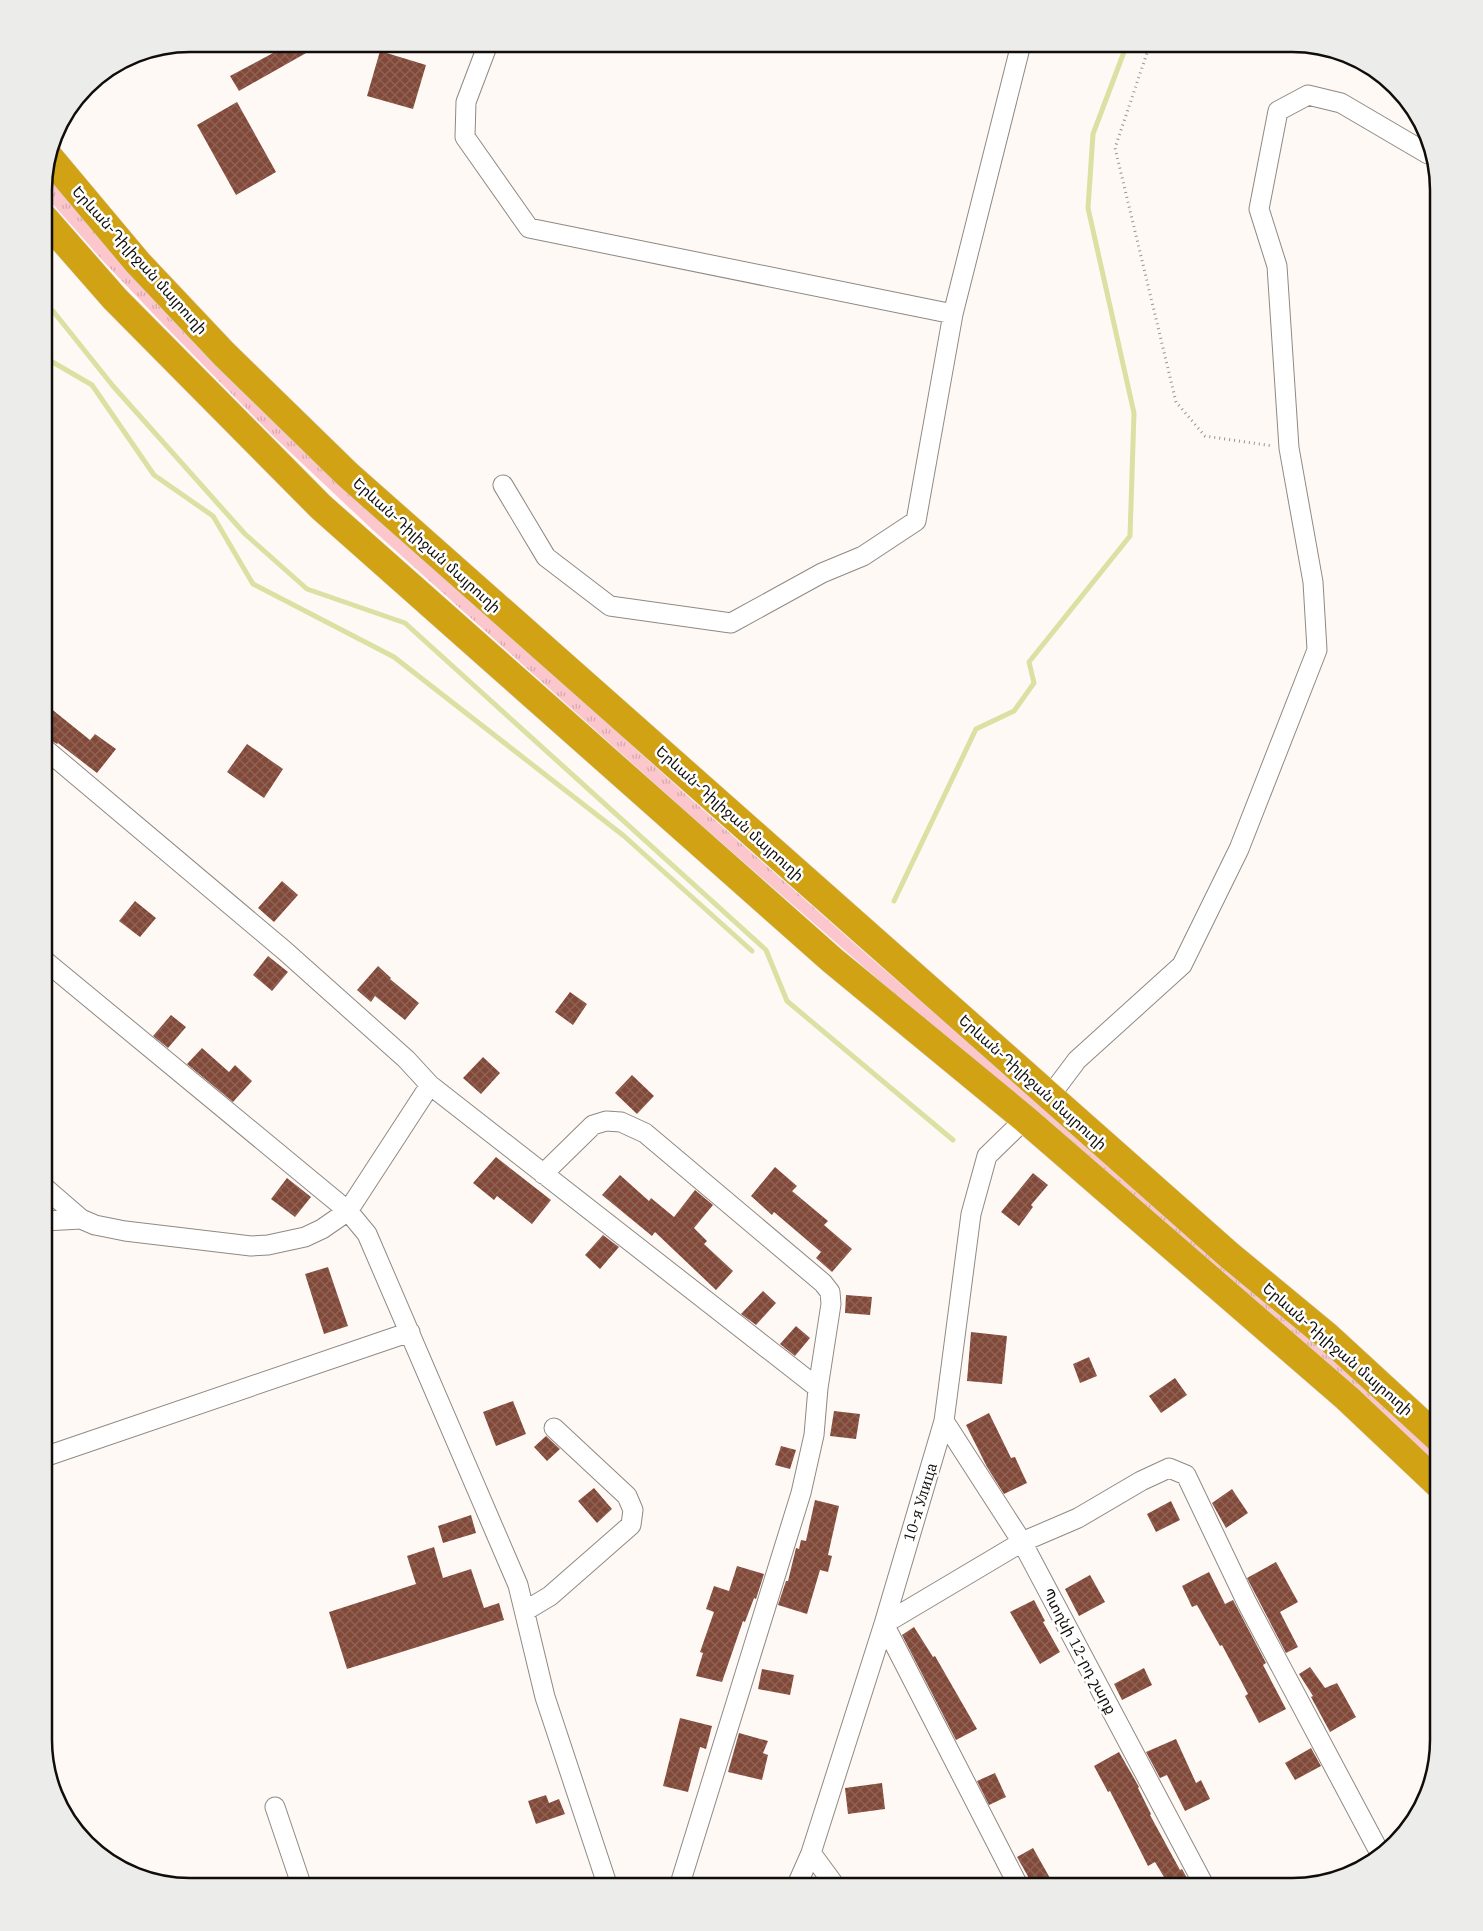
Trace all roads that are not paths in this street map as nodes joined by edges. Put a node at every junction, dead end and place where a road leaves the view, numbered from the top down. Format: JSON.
{"nodes":[{"id":1,"x":485,"y":53,"type":"edge"},
{"id":2,"x":1019,"y":53,"type":"edge"},
{"id":3,"x":1425,"y":152,"type":"edge"},
{"id":4,"x":55,"y":164,"type":"edge"},
{"id":5,"x":53,"y":228,"type":"edge"},
{"id":6,"x":953,"y":314,"type":"junction"},
{"id":7,"x":502,"y":485,"type":"dead end"},
{"id":8,"x":53,"y":755,"type":"edge"},
{"id":9,"x":52,"y":967,"type":"edge"},
{"id":10,"x":430,"y":1085,"type":"junction"},
{"id":11,"x":1050,"y":1096,"type":"junction"},
{"id":12,"x":1025,"y":1119,"type":"junction"},
{"id":13,"x":544,"y":1174,"type":"junction"},
{"id":14,"x":52,"y":1193,"type":"edge"},
{"id":15,"x":348,"y":1211,"type":"junction"},
{"id":16,"x":81,"y":1219,"type":"junction"},
{"id":17,"x":52,"y":1220,"type":"edge"},
{"id":18,"x":410,"y":1332,"type":"junction"},
{"id":19,"x":818,"y":1388,"type":"junction"},
{"id":20,"x":944,"y":1422,"type":"junction"},
{"id":21,"x":554,"y":1428,"type":"dead end"},
{"id":22,"x":1430,"y":1431,"type":"edge"},
{"id":23,"x":52,"y":1454,"type":"edge"},
{"id":24,"x":1430,"y":1476,"type":"edge"},
{"id":25,"x":1022,"y":1542,"type":"junction"},
{"id":26,"x":525,"y":1611,"type":"junction"},
{"id":27,"x":884,"y":1624,"type":"junction"},
{"id":28,"x":275,"y":1807,"type":"dead end"},
{"id":29,"x":1378,"y":1849,"type":"edge"},
{"id":30,"x":811,"y":1852,"type":"junction"},
{"id":31,"x":299,"y":1878,"type":"edge"},
{"id":32,"x":605,"y":1878,"type":"edge"},
{"id":33,"x":682,"y":1878,"type":"edge"},
{"id":34,"x":800,"y":1878,"type":"edge"},
{"id":35,"x":830,"y":1878,"type":"edge"},
{"id":36,"x":1014,"y":1878,"type":"edge"},
{"id":37,"x":1200,"y":1878,"type":"edge"}],
"edges":[{"from":1,"to":6,"type":"street"},
{"from":2,"to":6,"type":"street"},
{"from":3,"to":11,"type":"street"},
{"from":4,"to":11,"type":"highway","name":"Երևան-Դիլիջան մայրուղի"},
{"from":5,"to":12,"type":"highway","name":"Երևան-Դիլիջան մայրուղի"},
{"from":6,"to":7,"type":"street"},
{"from":8,"to":10,"type":"street"},
{"from":9,"to":15,"type":"street"},
{"from":10,"to":13,"type":"street"},
{"from":10,"to":15,"type":"street"},
{"from":11,"to":22,"type":"highway","name":"Երևան-Դիլիջան մայրուղի"},
{"from":12,"to":20,"type":"street","name":"10-я Улица"},
{"from":12,"to":24,"type":"highway","name":"Երևան-Դիլիջան մայրուղի"},
{"from":13,"to":19,"type":"street"},
{"from":13,"to":19,"type":"street"},
{"from":14,"to":16,"type":"street"},
{"from":15,"to":16,"type":"street"},
{"from":15,"to":18,"type":"street"},
{"from":16,"to":17,"type":"street"},
{"from":18,"to":23,"type":"street"},
{"from":18,"to":26,"type":"street"},
{"from":19,"to":33,"type":"street"},
{"from":20,"to":25,"type":"street","name":"Պտղնի 12-րդ շարք"},
{"from":20,"to":27,"type":"street","name":"10-я Улица"},
{"from":21,"to":26,"type":"street"},
{"from":25,"to":27,"type":"street"},
{"from":25,"to":29,"type":"street"},
{"from":25,"to":37,"type":"street","name":"Պտղնի 12-րդ շարք"},
{"from":26,"to":32,"type":"street"},
{"from":27,"to":30,"type":"street","name":"10-я Улица"},
{"from":27,"to":36,"type":"street"},
{"from":28,"to":31,"type":"street"},
{"from":30,"to":34,"type":"street","name":"10-я Улица"},
{"from":30,"to":35,"type":"street"}]}
